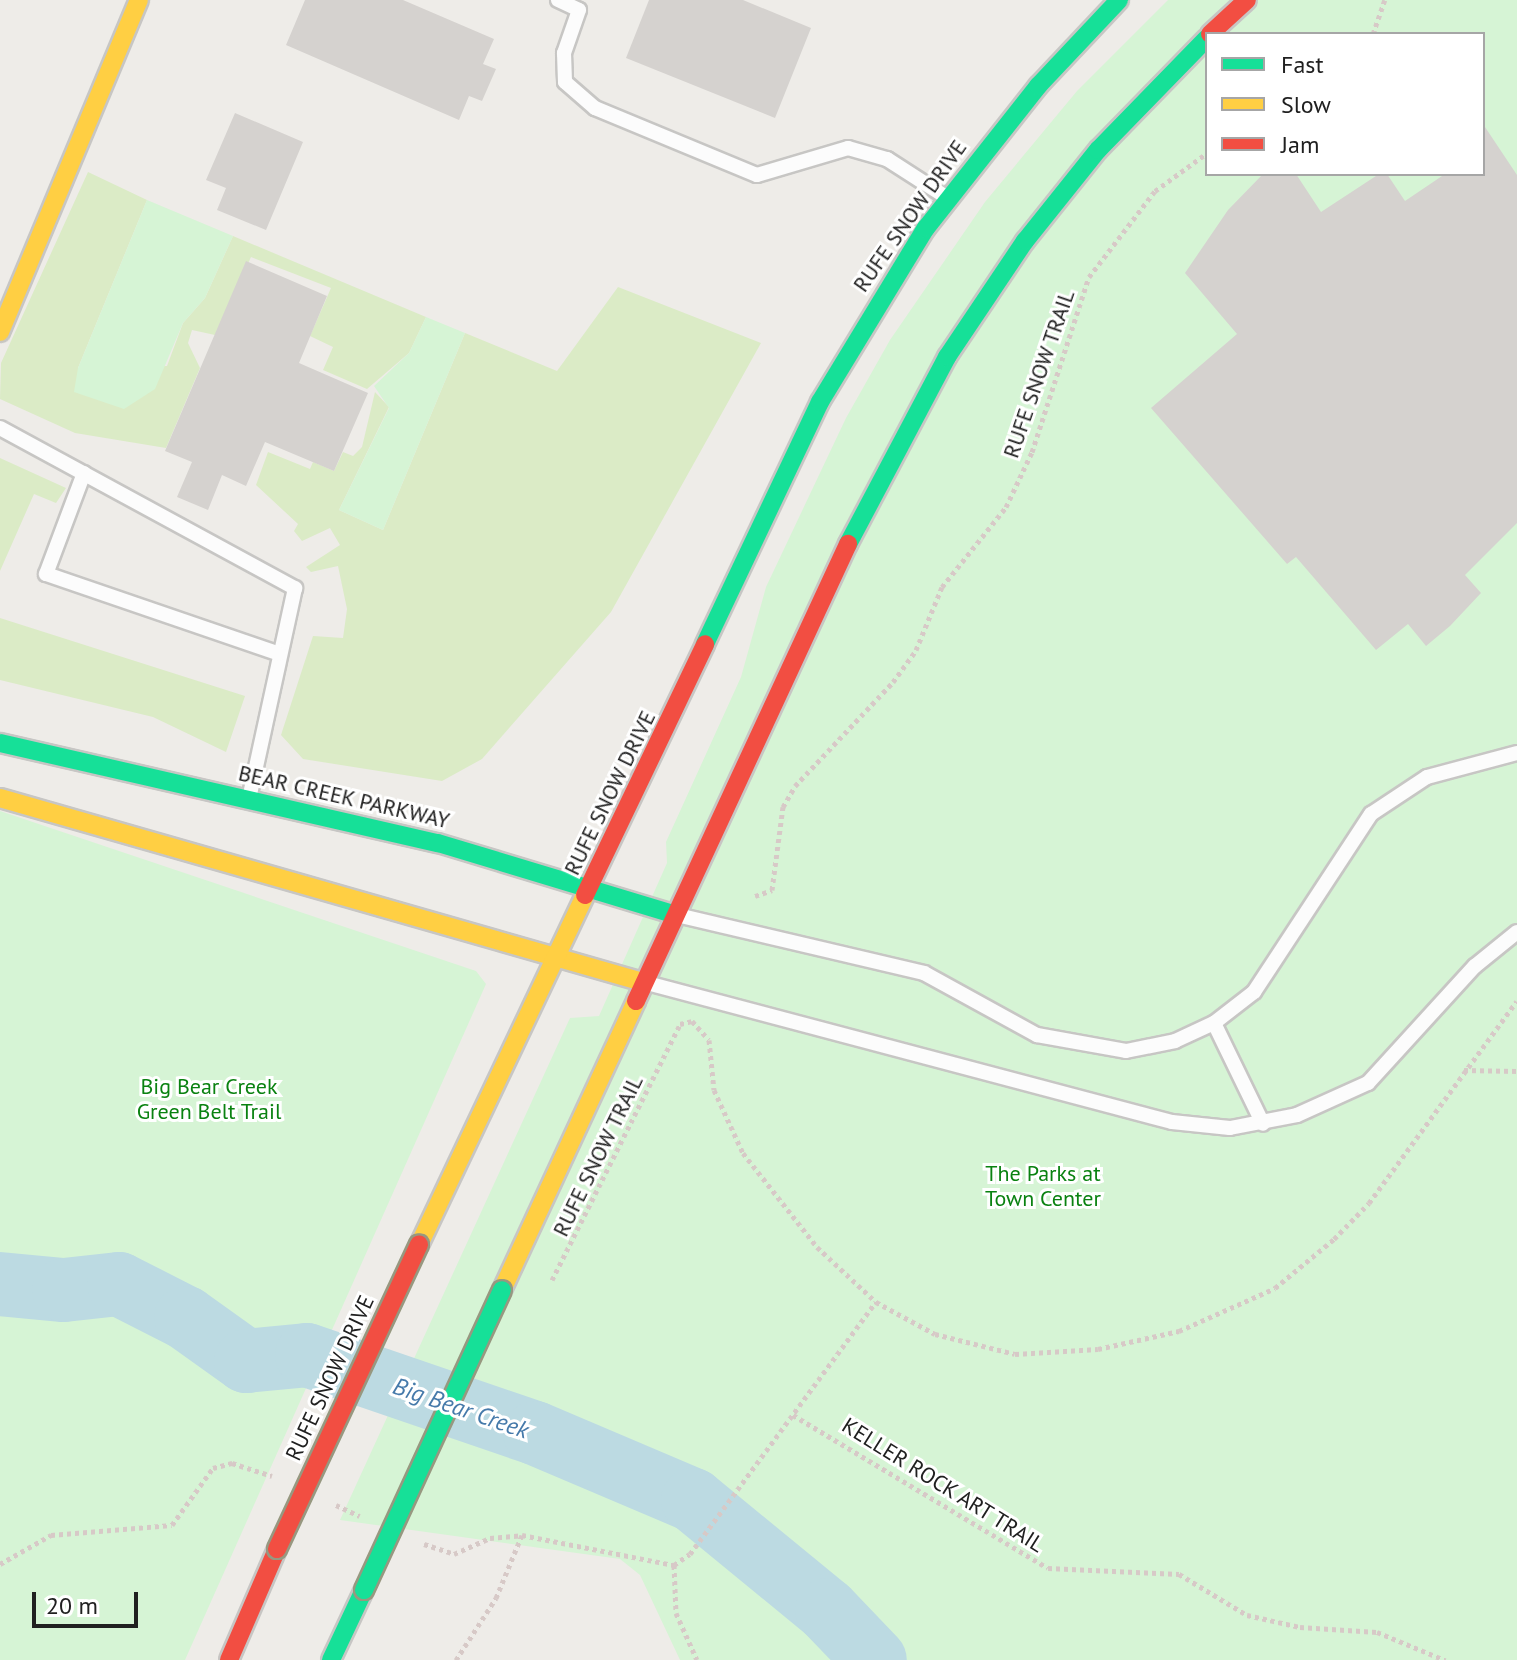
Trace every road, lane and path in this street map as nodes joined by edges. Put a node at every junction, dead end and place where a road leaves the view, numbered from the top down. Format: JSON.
{"nodes":[{"id":1,"x":139,"y":0,"type":"edge"},
{"id":2,"x":558,"y":0,"type":"edge"},
{"id":3,"x":1119,"y":0,"type":"edge"},
{"id":4,"x":1247,"y":0,"type":"edge"},
{"id":5,"x":1385,"y":0,"type":"edge"},
{"id":6,"x":1213,"y":32,"type":"edge"},
{"id":7,"x":1374,"y":32,"type":"edge"},
{"id":8,"x":1205,"y":40,"type":"edge"},
{"id":9,"x":1205,"y":154,"type":"edge"},
{"id":10,"x":949,"y":199,"type":"junction"},
{"id":11,"x":0,"y":332,"type":"edge"},
{"id":12,"x":0,"y":428,"type":"edge"},
{"id":13,"x":84,"y":473,"type":"junction"},
{"id":14,"x":279,"y":654,"type":"junction"},
{"id":15,"x":0,"y":743,"type":"edge"},
{"id":16,"x":1517,"y":753,"type":"edge"},
{"id":17,"x":0,"y":798,"type":"edge"},
{"id":18,"x":249,"y":800,"type":"junction"},
{"id":19,"x":590,"y":889,"type":"junction"},
{"id":20,"x":755,"y":896,"type":"dead end"},
{"id":21,"x":673,"y":914,"type":"junction"},
{"id":22,"x":1517,"y":932,"type":"edge"},
{"id":23,"x":558,"y":956,"type":"junction"},
{"id":24,"x":643,"y":982,"type":"junction"},
{"id":25,"x":1517,"y":1001,"type":"edge"},
{"id":26,"x":1214,"y":1023,"type":"junction"},
{"id":27,"x":1463,"y":1070,"type":"junction"},
{"id":28,"x":1517,"y":1071,"type":"edge"},
{"id":29,"x":1263,"y":1124,"type":"junction"},
{"id":30,"x":547,"y":1287,"type":"dead end"},
{"id":31,"x":876,"y":1302,"type":"junction"},
{"id":32,"x":793,"y":1415,"type":"junction"},
{"id":33,"x":674,"y":1565,"type":"junction"},
{"id":34,"x":229,"y":1660,"type":"edge"},
{"id":35,"x":331,"y":1660,"type":"edge"},
{"id":36,"x":456,"y":1660,"type":"edge"},
{"id":37,"x":697,"y":1660,"type":"edge"},
{"id":38,"x":1445,"y":1660,"type":"edge"}],
"edges":[{"from":1,"to":11,"type":"main road"},
{"from":2,"to":10,"type":"lane"},
{"from":3,"to":10,"type":"main road","name":"RUFE SNOW DRIVE"},
{"from":4,"to":6,"type":"main road"},
{"from":5,"to":7,"type":"path"},
{"from":8,"to":21,"type":"main road"},
{"from":9,"to":20,"type":"path","name":"RUFE SNOW TRAIL"},
{"from":10,"to":19,"type":"main road","name":"RUFE SNOW DRIVE"},
{"from":12,"to":13,"type":"lane"},
{"from":13,"to":14,"type":"lane"},
{"from":13,"to":14,"type":"lane"},
{"from":14,"to":18,"type":"lane"},
{"from":15,"to":18,"type":"main road","name":"BEAR CREEK PARKWAY"},
{"from":16,"to":26,"type":"lane"},
{"from":17,"to":23,"type":"main road"},
{"from":18,"to":19,"type":"main road","name":"BEAR CREEK PARKWAY"},
{"from":19,"to":21,"type":"main road","name":"BEAR CREEK PARKWAY"},
{"from":19,"to":23,"type":"main road","name":"RUFE SNOW DRIVE"},
{"from":21,"to":24,"type":"main road"},
{"from":21,"to":26,"type":"lane"},
{"from":22,"to":29,"type":"lane"},
{"from":23,"to":24,"type":"main road"},
{"from":23,"to":34,"type":"main road","name":"RUFE SNOW DRIVE","bridge":true},
{"from":24,"to":29,"type":"lane"},
{"from":24,"to":35,"type":"main road","bridge":true},
{"from":25,"to":27,"type":"path"},
{"from":26,"to":29,"type":"lane"},
{"from":27,"to":28,"type":"path"},
{"from":27,"to":31,"type":"path"},
{"from":30,"to":31,"type":"path","name":"RUFE SNOW TRAIL"},
{"from":31,"to":32,"type":"path"},
{"from":32,"to":33,"type":"path"},
{"from":32,"to":38,"type":"path","name":"KELLER ROCK ART TRAIL"},
{"from":33,"to":36,"type":"path"},
{"from":33,"to":37,"type":"path"}]}
